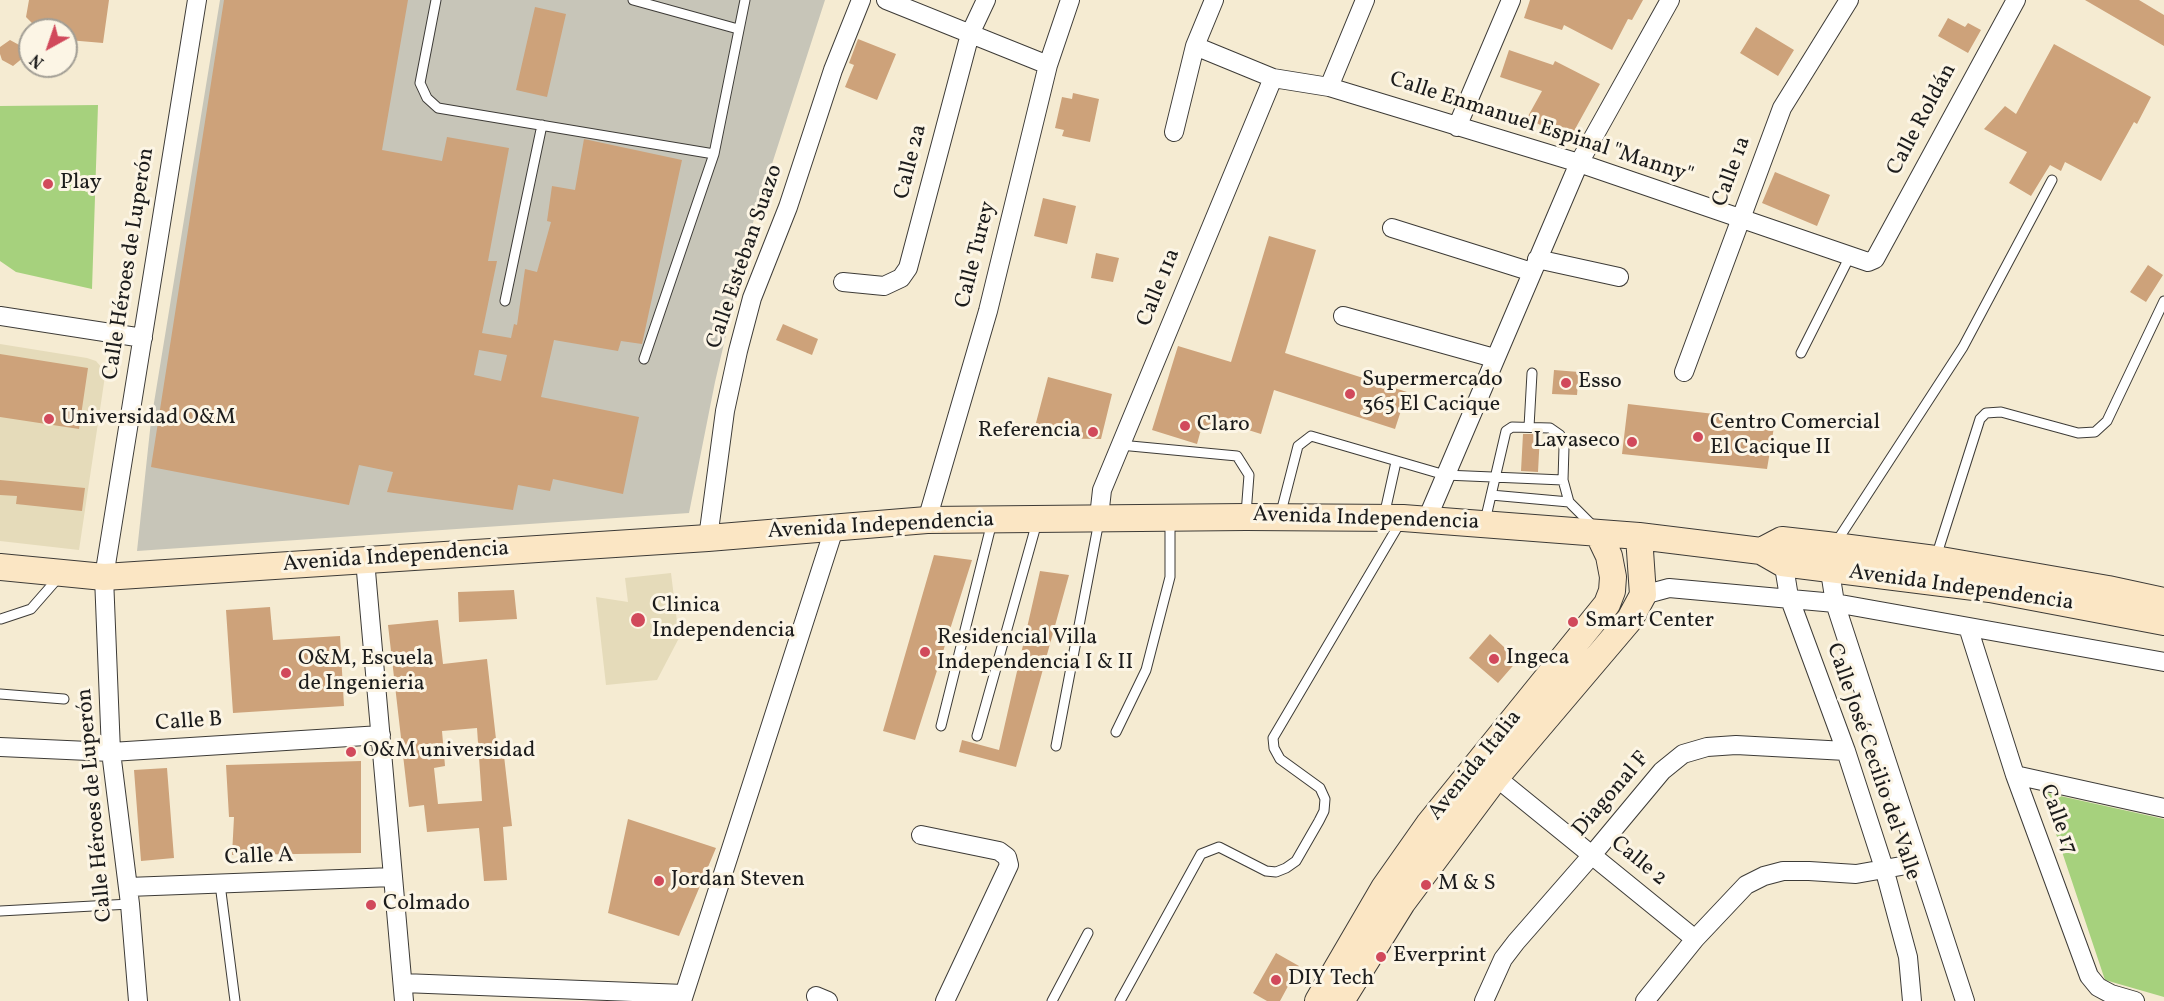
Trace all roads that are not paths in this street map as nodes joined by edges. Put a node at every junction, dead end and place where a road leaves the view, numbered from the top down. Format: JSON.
{"nodes":[{"id":1,"x":197,"y":0,"type":"edge"},
{"id":2,"x":435,"y":0,"type":"edge"},
{"id":3,"x":633,"y":0,"type":"edge"},
{"id":4,"x":745,"y":0,"type":"edge"},
{"id":5,"x":861,"y":0,"type":"edge"},
{"id":6,"x":886,"y":0,"type":"edge"},
{"id":7,"x":986,"y":0,"type":"edge"},
{"id":8,"x":1070,"y":0,"type":"edge"},
{"id":9,"x":1214,"y":0,"type":"edge"},
{"id":10,"x":1365,"y":0,"type":"edge"},
{"id":11,"x":1511,"y":0,"type":"edge"},
{"id":12,"x":1670,"y":0,"type":"edge"},
{"id":13,"x":1849,"y":0,"type":"edge"},
{"id":14,"x":2016,"y":0,"type":"edge"},
{"id":15,"x":738,"y":29,"type":"junction"},
{"id":16,"x":970,"y":34,"type":"junction"},
{"id":17,"x":1195,"y":46,"type":"junction"},
{"id":18,"x":1048,"y":65,"type":"junction"},
{"id":19,"x":1273,"y":78,"type":"junction"},
{"id":20,"x":1329,"y":87,"type":"junction"},
{"id":21,"x":542,"y":125,"type":"junction"},
{"id":22,"x":1457,"y":127,"type":"junction"},
{"id":23,"x":1174,"y":132,"type":"dead end"},
{"id":24,"x":714,"y":154,"type":"junction"},
{"id":25,"x":1579,"y":163,"type":"junction"},
{"id":26,"x":2052,"y":180,"type":"dead end"},
{"id":27,"x":1742,"y":220,"type":"junction"},
{"id":28,"x":1392,"y":228,"type":"dead end"},
{"id":29,"x":1850,"y":256,"type":"junction"},
{"id":30,"x":1872,"y":261,"type":"joint"},
{"id":31,"x":1534,"y":266,"type":"junction"},
{"id":32,"x":1619,"y":277,"type":"dead end"},
{"id":33,"x":843,"y":282,"type":"dead end"},
{"id":34,"x":505,"y":301,"type":"dead end"},
{"id":35,"x":2164,"y":301,"type":"edge"},
{"id":36,"x":0,"y":316,"type":"edge"},
{"id":37,"x":1343,"y":316,"type":"dead end"},
{"id":38,"x":143,"y":338,"type":"junction"},
{"id":39,"x":1801,"y":353,"type":"dead end"},
{"id":40,"x":1494,"y":358,"type":"junction"},
{"id":41,"x":644,"y":359,"type":"dead end"},
{"id":42,"x":1684,"y":372,"type":"dead end"},
{"id":43,"x":1532,"y":373,"type":"dead end"},
{"id":44,"x":1529,"y":427,"type":"junction"},
{"id":45,"x":1120,"y":446,"type":"junction"},
{"id":46,"x":1396,"y":462,"type":"junction"},
{"id":47,"x":1445,"y":475,"type":"junction"},
{"id":48,"x":1495,"y":476,"type":"junction"},
{"id":49,"x":1563,"y":480,"type":"junction"},
{"id":50,"x":1491,"y":495,"type":"junction"},
{"id":51,"x":1569,"y":502,"type":"junction"},
{"id":52,"x":1099,"y":517,"type":"junction"},
{"id":53,"x":1246,"y":517,"type":"junction"},
{"id":54,"x":1038,"y":518,"type":"junction"},
{"id":55,"x":1170,"y":518,"type":"junction"},
{"id":56,"x":1404,"y":518,"type":"junction"},
{"id":57,"x":1279,"y":519,"type":"junction"},
{"id":58,"x":927,"y":520,"type":"junction"},
{"id":59,"x":992,"y":521,"type":"junction"},
{"id":60,"x":1485,"y":523,"type":"junction"},
{"id":61,"x":834,"y":529,"type":"junction"},
{"id":62,"x":1598,"y":532,"type":"junction"},
{"id":63,"x":1639,"y":536,"type":"junction"},
{"id":64,"x":708,"y":538,"type":"junction"},
{"id":65,"x":1775,"y":552,"type":"junction"},
{"id":66,"x":1830,"y":554,"type":"junction"},
{"id":67,"x":365,"y":560,"type":"junction"},
{"id":68,"x":0,"y":567,"type":"edge"},
{"id":69,"x":1933,"y":571,"type":"junction"},
{"id":70,"x":62,"y":573,"type":"junction"},
{"id":71,"x":104,"y":577,"type":"junction"},
{"id":72,"x":1643,"y":595,"type":"junction"},
{"id":73,"x":1789,"y":597,"type":"junction"},
{"id":74,"x":2164,"y":601,"type":"edge"},
{"id":75,"x":1835,"y":603,"type":"junction"},
{"id":76,"x":1,"y":619,"type":"edge"},
{"id":77,"x":2164,"y":622,"type":"edge"},
{"id":78,"x":1968,"y":627,"type":"junction"},
{"id":79,"x":2164,"y":662,"type":"edge"},
{"id":80,"x":0,"y":694,"type":"edge"},
{"id":81,"x":64,"y":699,"type":"dead end"},
{"id":82,"x":941,"y":726,"type":"dead end"},
{"id":83,"x":1116,"y":732,"type":"dead end"},
{"id":84,"x":381,"y":735,"type":"junction"},
{"id":85,"x":977,"y":736,"type":"dead end"},
{"id":86,"x":1056,"y":746,"type":"dead end"},
{"id":87,"x":0,"y":747,"type":"edge"},
{"id":88,"x":1846,"y":751,"type":"junction"},
{"id":89,"x":111,"y":752,"type":"junction"},
{"id":90,"x":1488,"y":770,"type":"junction"},
{"id":91,"x":2015,"y":775,"type":"junction"},
{"id":92,"x":2164,"y":808,"type":"edge"},
{"id":93,"x":921,"y":836,"type":"dead end"},
{"id":94,"x":1592,"y":855,"type":"junction"},
{"id":95,"x":1918,"y":863,"type":"junction"},
{"id":96,"x":1884,"y":868,"type":"junction"},
{"id":97,"x":393,"y":877,"type":"junction"},
{"id":98,"x":220,"y":884,"type":"junction"},
{"id":99,"x":129,"y":896,"type":"junction"},
{"id":100,"x":0,"y":911,"type":"edge"},
{"id":101,"x":1088,"y":933,"type":"dead end"},
{"id":102,"x":1695,"y":939,"type":"junction"},
{"id":103,"x":403,"y":992,"type":"edge"},
{"id":104,"x":683,"y":997,"type":"edge"},
{"id":105,"x":138,"y":1001,"type":"edge"},
{"id":106,"x":235,"y":1001,"type":"edge"},
{"id":107,"x":945,"y":1001,"type":"edge"},
{"id":108,"x":1052,"y":1001,"type":"edge"},
{"id":109,"x":1120,"y":1001,"type":"edge"},
{"id":110,"x":1318,"y":1001,"type":"edge"},
{"id":111,"x":1341,"y":1001,"type":"edge"},
{"id":112,"x":1484,"y":1001,"type":"edge"},
{"id":113,"x":1645,"y":1001,"type":"edge"},
{"id":114,"x":1912,"y":1001,"type":"edge"},
{"id":115,"x":1965,"y":1001,"type":"edge"},
{"id":116,"x":2135,"y":1001,"type":"edge"}],
"edges":[{"from":1,"to":38,"type":"street","name":"Calle Héroes de Luperón"},
{"from":2,"to":21,"type":"lane"},
{"from":3,"to":15,"type":"lane"},
{"from":4,"to":15,"type":"lane"},
{"from":5,"to":64,"type":"street","name":"Calle Esteban Suazo"},
{"from":6,"to":16,"type":"street"},
{"from":7,"to":16,"type":"street","name":"Calle 2a"},
{"from":8,"to":18,"type":"street","name":"Calle Turey"},
{"from":9,"to":17,"type":"street"},
{"from":10,"to":20,"type":"street"},
{"from":11,"to":22,"type":"street"},
{"from":12,"to":25,"type":"street"},
{"from":13,"to":27,"type":"street","name":"Calle 1a"},
{"from":14,"to":30,"type":"street","name":"Calle Roldán"},
{"from":15,"to":24,"type":"lane"},
{"from":16,"to":18,"type":"street"},
{"from":16,"to":33,"type":"street","name":"Calle 2a"},
{"from":17,"to":19,"type":"street","name":"Calle Enmanuel Espinal \"Manny\""},
{"from":17,"to":23,"type":"street"},
{"from":18,"to":58,"type":"street","name":"Calle Turey"},
{"from":19,"to":20,"type":"street","name":"Calle Enmanuel Espinal \"Manny\""},
{"from":19,"to":45,"type":"street","name":"Calle 11a"},
{"from":20,"to":22,"type":"street","name":"Calle Enmanuel Espinal \"Manny\""},
{"from":21,"to":24,"type":"lane"},
{"from":21,"to":34,"type":"lane"},
{"from":22,"to":25,"type":"street","name":"Calle Enmanuel Espinal \"Manny\""},
{"from":24,"to":41,"type":"lane"},
{"from":25,"to":27,"type":"street","name":"Calle Enmanuel Espinal \"Manny\""},
{"from":25,"to":31,"type":"street"},
{"from":26,"to":66,"type":"lane"},
{"from":27,"to":29,"type":"street","name":"Calle Enmanuel Espinal \"Manny\""},
{"from":27,"to":42,"type":"street","name":"Calle 1a"},
{"from":28,"to":31,"type":"street"},
{"from":29,"to":30,"type":"street","name":"Calle Enmanuel Espinal \"Manny\""},
{"from":29,"to":39,"type":"lane"},
{"from":31,"to":32,"type":"street"},
{"from":31,"to":40,"type":"street"},
{"from":35,"to":69,"type":"lane"},
{"from":36,"to":38,"type":"street"},
{"from":37,"to":40,"type":"street"},
{"from":38,"to":71,"type":"street","name":"Calle Héroes de Luperón"},
{"from":40,"to":47,"type":"street"},
{"from":43,"to":44,"type":"lane"},
{"from":44,"to":48,"type":"lane"},
{"from":44,"to":49,"type":"lane"},
{"from":45,"to":52,"type":"street","name":"Calle 11a"},
{"from":45,"to":53,"type":"lane"},
{"from":46,"to":47,"type":"lane"},
{"from":46,"to":56,"type":"lane"},
{"from":46,"to":57,"type":"lane"},
{"from":47,"to":48,"type":"lane"},
{"from":47,"to":56,"type":"street"},
{"from":48,"to":49,"type":"lane"},
{"from":48,"to":50,"type":"lane"},
{"from":49,"to":51,"type":"lane"},
{"from":50,"to":51,"type":"lane"},
{"from":50,"to":60,"type":"lane"},
{"from":51,"to":62,"type":"lane"},
{"from":52,"to":54,"type":"main road","name":"Avenida Independencia"},
{"from":52,"to":55,"type":"main road","name":"Avenida Independencia"},
{"from":52,"to":86,"type":"lane"},
{"from":53,"to":55,"type":"main road","name":"Avenida Independencia"},
{"from":53,"to":57,"type":"main road","name":"Avenida Independencia"},
{"from":54,"to":59,"type":"main road","name":"Avenida Independencia"},
{"from":54,"to":85,"type":"lane"},
{"from":55,"to":83,"type":"lane"},
{"from":56,"to":57,"type":"main road","name":"Avenida Independencia"},
{"from":56,"to":60,"type":"main road","name":"Avenida Independencia"},
{"from":56,"to":109,"type":"lane"},
{"from":58,"to":59,"type":"main road","name":"Avenida Independencia"},
{"from":58,"to":61,"type":"main road","name":"Avenida Independencia"},
{"from":59,"to":82,"type":"lane"},
{"from":60,"to":62,"type":"main road","name":"Avenida Independencia"},
{"from":61,"to":64,"type":"main road","name":"Avenida Independencia"},
{"from":61,"to":104,"type":"street"},
{"from":62,"to":63,"type":"main road","name":"Avenida Independencia"},
{"from":62,"to":90,"type":"main road","name":"Avenida Italia"},
{"from":63,"to":65,"type":"main road","name":"Avenida Independencia"},
{"from":63,"to":72,"type":"main road"},
{"from":64,"to":67,"type":"main road","name":"Avenida Independencia"},
{"from":65,"to":66,"type":"main road","name":"Avenida Independencia"},
{"from":65,"to":73,"type":"street","name":"Calle José Cecilio del Valle"},
{"from":66,"to":69,"type":"main road","name":"Avenida Independencia"},
{"from":66,"to":75,"type":"street","name":"Calle José Cecilio del Valle"},
{"from":67,"to":71,"type":"main road","name":"Avenida Independencia"},
{"from":67,"to":84,"type":"street"},
{"from":68,"to":70,"type":"main road","name":"Avenida Independencia"},
{"from":69,"to":74,"type":"main road","name":"Avenida Independencia"},
{"from":69,"to":77,"type":"main road","name":"Avenida Independencia"},
{"from":70,"to":71,"type":"main road","name":"Avenida Independencia"},
{"from":70,"to":76,"type":"lane"},
{"from":71,"to":89,"type":"street","name":"Calle Héroes de Luperón"},
{"from":72,"to":73,"type":"street"},
{"from":72,"to":90,"type":"main road","name":"Avenida Italia"},
{"from":73,"to":75,"type":"street"},
{"from":73,"to":88,"type":"street","name":"Calle José Cecilio del Valle"},
{"from":75,"to":78,"type":"street"},
{"from":75,"to":95,"type":"street","name":"Calle José Cecilio del Valle"},
{"from":78,"to":79,"type":"street"},
{"from":78,"to":91,"type":"street","name":"Calle 17"},
{"from":80,"to":81,"type":"lane"},
{"from":84,"to":89,"type":"street","name":"Calle B"},
{"from":84,"to":97,"type":"street"},
{"from":87,"to":89,"type":"street","name":"Calle B"},
{"from":88,"to":94,"type":"street","name":"Diagonal F"},
{"from":88,"to":96,"type":"street","name":"Calle José Cecilio del Valle"},
{"from":89,"to":99,"type":"street","name":"Calle Héroes de Luperón"},
{"from":90,"to":94,"type":"street","name":"Calle 2"},
{"from":90,"to":110,"type":"main road","name":"Avenida Italia"},
{"from":90,"to":111,"type":"main road","name":"Avenida Italia"},
{"from":91,"to":92,"type":"street"},
{"from":91,"to":116,"type":"street","name":"Calle 17"},
{"from":93,"to":107,"type":"street"},
{"from":94,"to":102,"type":"street","name":"Calle 2"},
{"from":94,"to":112,"type":"street","name":"Diagonal F"},
{"from":95,"to":96,"type":"street"},
{"from":95,"to":115,"type":"street","name":"Calle José Cecilio del Valle"},
{"from":96,"to":102,"type":"street"},
{"from":96,"to":114,"type":"street","name":"Calle José Cecilio del Valle"},
{"from":97,"to":98,"type":"street","name":"Calle A"},
{"from":97,"to":103,"type":"street"},
{"from":98,"to":99,"type":"street","name":"Calle A"},
{"from":98,"to":106,"type":"lane"},
{"from":99,"to":100,"type":"lane"},
{"from":99,"to":105,"type":"street","name":"Calle Héroes de Luperón"},
{"from":101,"to":108,"type":"lane"},
{"from":102,"to":113,"type":"street"},
{"from":103,"to":104,"type":"street"}]}
